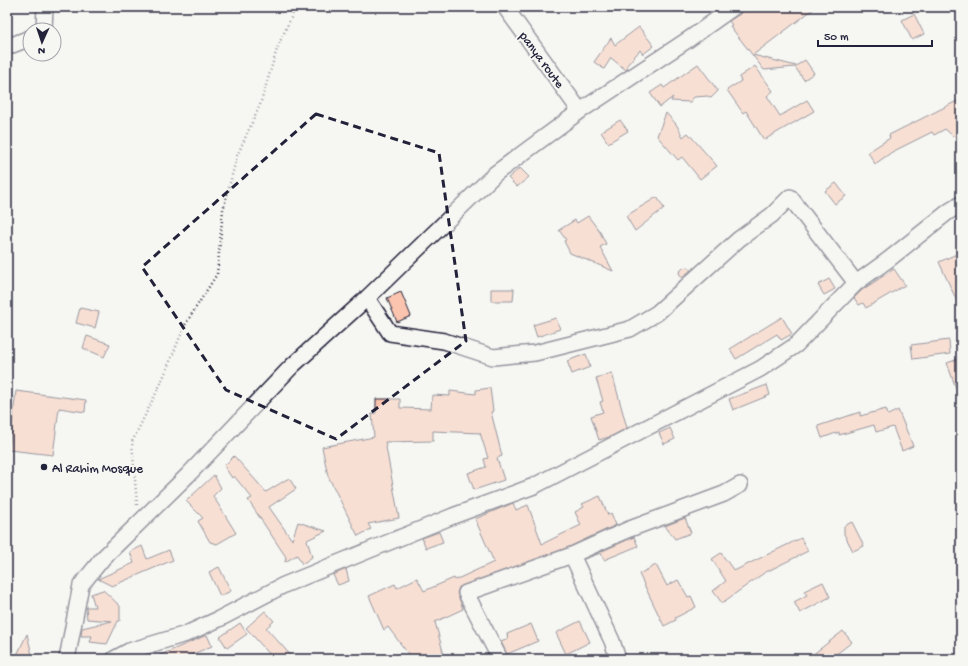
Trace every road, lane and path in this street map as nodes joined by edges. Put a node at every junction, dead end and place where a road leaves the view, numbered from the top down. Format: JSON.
{"nodes":[{"id":1,"x":45,"y":7,"type":"edge"},
{"id":2,"x":296,"y":7,"type":"edge"},
{"id":3,"x":505,"y":7,"type":"edge"},
{"id":4,"x":734,"y":7,"type":"edge"},
{"id":5,"x":44,"y":22,"type":"edge"},
{"id":6,"x":22,"y":41,"type":"edge"},
{"id":7,"x":7,"y":47,"type":"edge"},
{"id":8,"x":580,"y":111,"type":"junction"},
{"id":9,"x":961,"y":204,"type":"edge"},
{"id":10,"x":856,"y":283,"type":"junction"},
{"id":11,"x":367,"y":298,"type":"junction"},
{"id":12,"x":740,"y":485,"type":"dead end"},
{"id":13,"x":137,"y":508,"type":"dead end"},
{"id":14,"x":572,"y":555,"type":"junction"},
{"id":15,"x":67,"y":659,"type":"edge"},
{"id":16,"x":114,"y":659,"type":"edge"},
{"id":17,"x":500,"y":659,"type":"edge"},
{"id":18,"x":618,"y":659,"type":"edge"}],
"edges":[{"from":1,"to":5,"type":"street"},
{"from":2,"to":13,"type":"path"},
{"from":3,"to":8,"type":"street","name":"panya route"},
{"from":4,"to":8,"type":"street"},
{"from":6,"to":7,"type":"street"},
{"from":8,"to":11,"type":"street"},
{"from":9,"to":10,"type":"street"},
{"from":10,"to":11,"type":"street"},
{"from":10,"to":16,"type":"street"},
{"from":11,"to":15,"type":"street"},
{"from":12,"to":14,"type":"street"},
{"from":14,"to":17,"type":"street"},
{"from":14,"to":18,"type":"street"}]}
